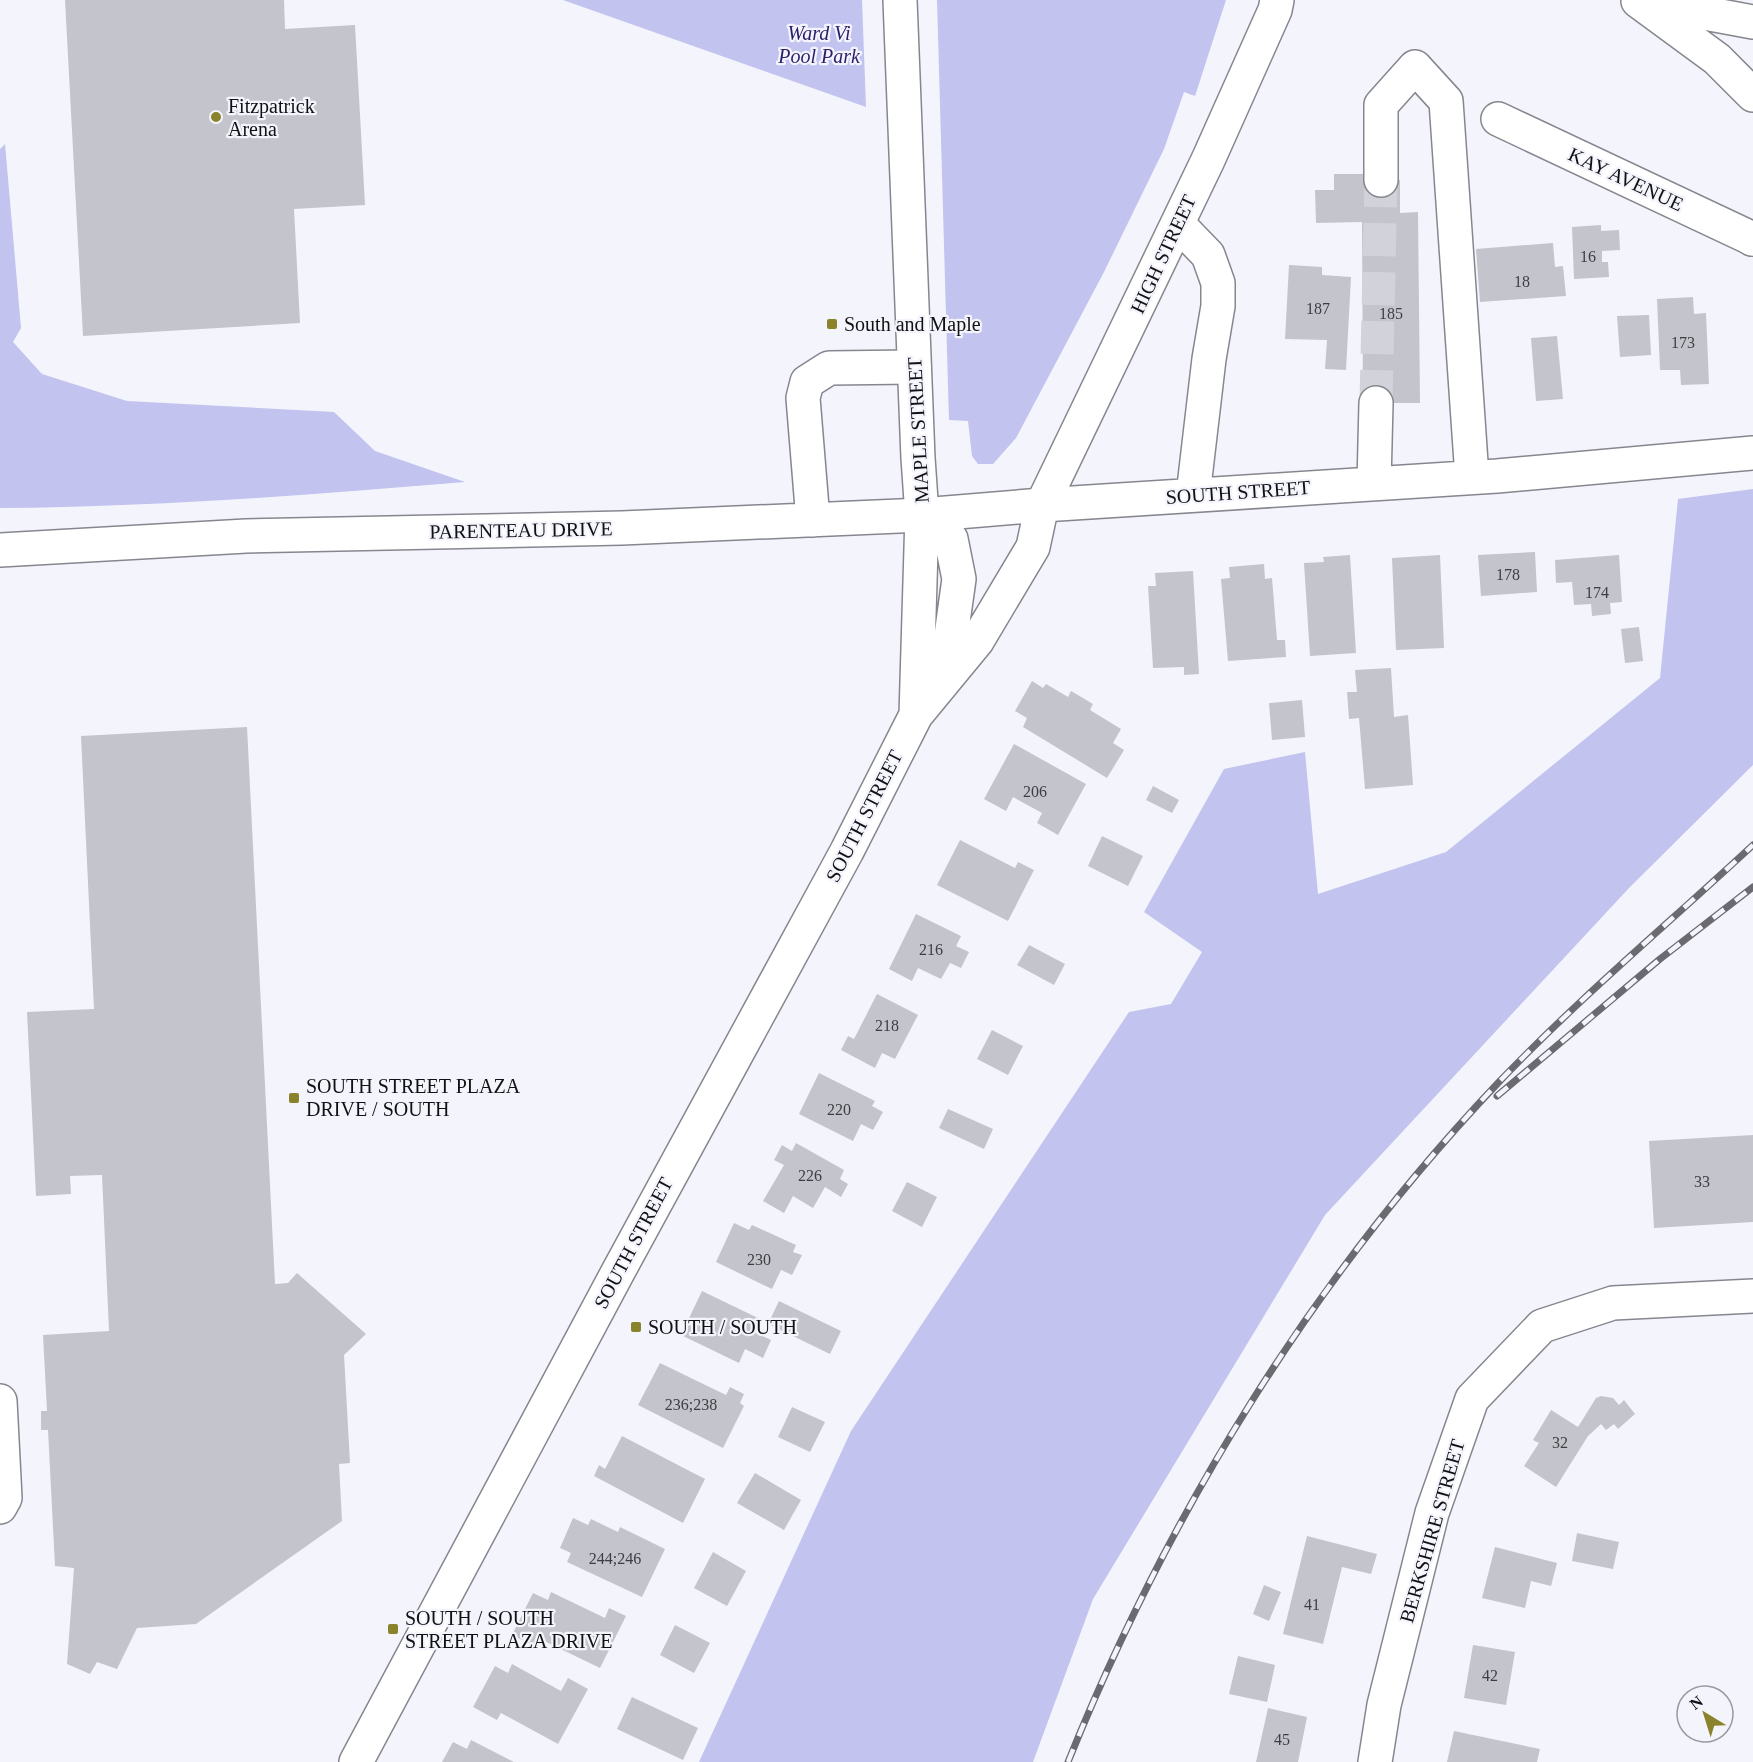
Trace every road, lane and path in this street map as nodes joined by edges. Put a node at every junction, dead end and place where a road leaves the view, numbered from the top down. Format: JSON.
{"nodes":[{"id":1,"x":900,"y":0,"type":"edge"},
{"id":2,"x":1277,"y":0,"type":"edge"},
{"id":3,"x":1636,"y":0,"type":"edge"},
{"id":4,"x":1753,"y":22,"type":"edge"},
{"id":5,"x":1753,"y":95,"type":"edge"},
{"id":6,"x":1498,"y":119,"type":"dead end"},
{"id":7,"x":1381,"y":180,"type":"tunnel mouth"},
{"id":8,"x":1178,"y":224,"type":"junction"},
{"id":9,"x":1753,"y":239,"type":"edge"},
{"id":10,"x":914,"y":367,"type":"junction"},
{"id":11,"x":1376,"y":403,"type":"tunnel mouth"},
{"id":12,"x":1753,"y":453,"type":"edge"},
{"id":13,"x":1472,"y":477,"type":"junction"},
{"id":14,"x":1374,"y":483,"type":"junction"},
{"id":15,"x":1193,"y":495,"type":"junction"},
{"id":16,"x":1042,"y":505,"type":"junction"},
{"id":17,"x":922,"y":515,"type":"junction"},
{"id":18,"x":813,"y":520,"type":"junction"},
{"id":19,"x":0,"y":550,"type":"edge"},
{"id":20,"x":916,"y":715,"type":"junction"},
{"id":21,"x":1753,"y":1296,"type":"edge"},
{"id":22,"x":0,"y":1401,"type":"edge"},
{"id":23,"x":0,"y":1507,"type":"edge"},
{"id":24,"x":356,"y":1762,"type":"edge"},
{"id":25,"x":1375,"y":1762,"type":"edge"}],
"edges":[{"from":1,"to":10,"type":"main road","name":"MAPLE STREET"},
{"from":2,"to":8,"type":"main road","name":"HIGH STREET"},
{"from":3,"to":4,"type":"main road"},
{"from":3,"to":5,"type":"main road"},
{"from":6,"to":9,"type":"main road","name":"KAY AVENUE"},
{"from":7,"to":13,"type":"main road"},
{"from":8,"to":15,"type":"main road"},
{"from":8,"to":16,"type":"main road","name":"HIGH STREET"},
{"from":10,"to":17,"type":"main road","name":"MAPLE STREET"},
{"from":10,"to":18,"type":"main road"},
{"from":11,"to":14,"type":"main road"},
{"from":12,"to":13,"type":"main road","name":"SOUTH STREET"},
{"from":13,"to":14,"type":"main road","name":"SOUTH STREET"},
{"from":14,"to":15,"type":"main road","name":"SOUTH STREET"},
{"from":15,"to":16,"type":"main road","name":"SOUTH STREET"},
{"from":16,"to":17,"type":"main road","name":"PARENTEAU DRIVE"},
{"from":16,"to":20,"type":"main road","name":"SOUTH STREET"},
{"from":17,"to":18,"type":"main road","name":"PARENTEAU DRIVE"},
{"from":17,"to":20,"type":"main road"},
{"from":18,"to":19,"type":"main road","name":"PARENTEAU DRIVE"},
{"from":20,"to":24,"type":"main road","name":"SOUTH STREET"},
{"from":21,"to":25,"type":"main road","name":"BERKSHIRE STREET"},
{"from":22,"to":23,"type":"main road"}]}
